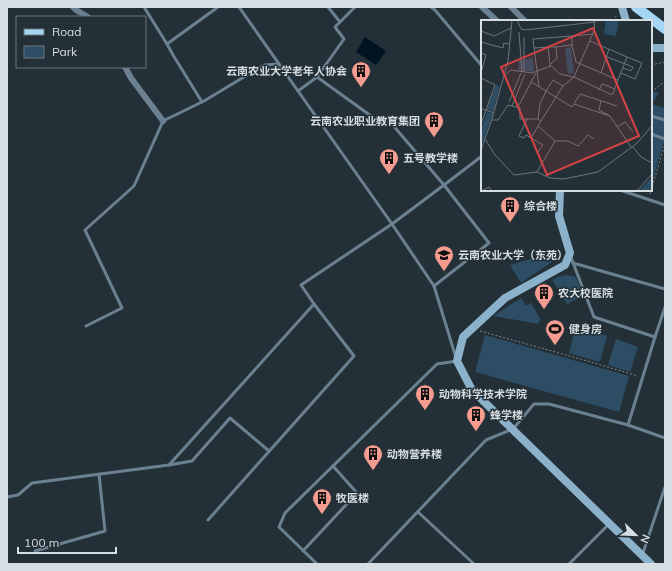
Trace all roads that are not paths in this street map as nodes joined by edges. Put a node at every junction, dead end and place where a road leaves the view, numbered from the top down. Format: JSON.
{"nodes":[{"id":1,"x":72,"y":7,"type":"edge"},
{"id":2,"x":144,"y":7,"type":"edge"},
{"id":3,"x":218,"y":7,"type":"edge"},
{"id":4,"x":239,"y":7,"type":"edge"},
{"id":5,"x":328,"y":7,"type":"edge"},
{"id":6,"x":355,"y":7,"type":"edge"},
{"id":7,"x":431,"y":7,"type":"edge"},
{"id":8,"x":482,"y":7,"type":"edge"},
{"id":9,"x":511,"y":7,"type":"edge"},
{"id":10,"x":622,"y":7,"type":"edge"},
{"id":11,"x":636,"y":7,"type":"edge"},
{"id":12,"x":86,"y":16,"type":"edge"},
{"id":13,"x":496,"y":20,"type":"edge"},
{"id":14,"x":525,"y":20,"type":"edge"},
{"id":15,"x":626,"y":20,"type":"edge"},
{"id":16,"x":340,"y":22,"type":"junction"},
{"id":17,"x":665,"y":29,"type":"edge"},
{"id":18,"x":167,"y":44,"type":"junction"},
{"id":19,"x":652,"y":48,"type":"edge"},
{"id":20,"x":665,"y":48,"type":"edge"},
{"id":21,"x":279,"y":64,"type":"junction"},
{"id":22,"x":481,"y":65,"type":"edge"},
{"id":23,"x":126,"y":68,"type":"edge"},
{"id":24,"x":317,"y":77,"type":"junction"},
{"id":25,"x":298,"y":90,"type":"junction"},
{"id":26,"x":202,"y":102,"type":"junction"},
{"id":27,"x":652,"y":116,"type":"edge"},
{"id":28,"x":665,"y":120,"type":"edge"},
{"id":29,"x":163,"y":121,"type":"junction"},
{"id":30,"x":652,"y":134,"type":"edge"},
{"id":31,"x":665,"y":139,"type":"edge"},
{"id":32,"x":481,"y":157,"type":"edge"},
{"id":33,"x":444,"y":185,"type":"junction"},
{"id":34,"x":560,"y":191,"type":"edge"},
{"id":35,"x":623,"y":191,"type":"edge"},
{"id":36,"x":665,"y":205,"type":"edge"},
{"id":37,"x":392,"y":224,"type":"junction"},
{"id":38,"x":570,"y":253,"type":"junction"},
{"id":39,"x":574,"y":262,"type":"junction"},
{"id":40,"x":434,"y":286,"type":"junction"},
{"id":41,"x":665,"y":289,"type":"edge"},
{"id":42,"x":314,"y":304,"type":"junction"},
{"id":43,"x":665,"y":307,"type":"edge"},
{"id":44,"x":86,"y":326,"type":"dead end"},
{"id":45,"x":655,"y":337,"type":"junction"},
{"id":46,"x":457,"y":361,"type":"junction"},
{"id":47,"x":628,"y":425,"type":"junction"},
{"id":48,"x":513,"y":429,"type":"junction"},
{"id":49,"x":665,"y":438,"type":"edge"},
{"id":50,"x":269,"y":451,"type":"junction"},
{"id":51,"x":169,"y":465,"type":"junction"},
{"id":52,"x":333,"y":466,"type":"junction"},
{"id":53,"x":99,"y":474,"type":"junction"},
{"id":54,"x":665,"y":487,"type":"edge"},
{"id":55,"x":7,"y":496,"type":"edge"},
{"id":56,"x":418,"y":512,"type":"junction"},
{"id":57,"x":208,"y":520,"type":"dead end"},
{"id":58,"x":609,"y":524,"type":"junction"},
{"id":59,"x":35,"y":551,"type":"dead end"},
{"id":60,"x":303,"y":551,"type":"junction"},
{"id":61,"x":642,"y":555,"type":"junction"},
{"id":62,"x":317,"y":564,"type":"edge"},
{"id":63,"x":368,"y":564,"type":"edge"},
{"id":64,"x":474,"y":564,"type":"edge"},
{"id":65,"x":569,"y":564,"type":"edge"},
{"id":66,"x":651,"y":564,"type":"edge"}],
"edges":[{"from":1,"to":12,"type":"street"},
{"from":2,"to":18,"type":"lane"},
{"from":3,"to":18,"type":"lane"},
{"from":4,"to":21,"type":"lane"},
{"from":5,"to":16,"type":"lane"},
{"from":6,"to":16,"type":"lane"},
{"from":7,"to":22,"type":"lane"},
{"from":8,"to":13,"type":"street"},
{"from":9,"to":14,"type":"street"},
{"from":10,"to":15,"type":"street"},
{"from":11,"to":17,"type":"main road"},
{"from":16,"to":24,"type":"lane"},
{"from":18,"to":26,"type":"lane"},
{"from":19,"to":20,"type":"street"},
{"from":21,"to":25,"type":"lane"},
{"from":21,"to":26,"type":"lane"},
{"from":23,"to":29,"type":"street"},
{"from":24,"to":25,"type":"lane"},
{"from":24,"to":33,"type":"lane"},
{"from":25,"to":37,"type":"lane"},
{"from":26,"to":29,"type":"lane"},
{"from":27,"to":28,"type":"lane"},
{"from":29,"to":44,"type":"lane"},
{"from":30,"to":31,"type":"lane"},
{"from":32,"to":33,"type":"lane"},
{"from":33,"to":37,"type":"lane"},
{"from":33,"to":40,"type":"lane"},
{"from":34,"to":38,"type":"street"},
{"from":35,"to":36,"type":"lane"},
{"from":37,"to":40,"type":"lane"},
{"from":37,"to":42,"type":"lane"},
{"from":38,"to":39,"type":"lane"},
{"from":38,"to":46,"type":"street"},
{"from":39,"to":41,"type":"lane"},
{"from":39,"to":45,"type":"lane"},
{"from":40,"to":46,"type":"lane"},
{"from":42,"to":50,"type":"lane"},
{"from":42,"to":51,"type":"lane"},
{"from":43,"to":45,"type":"lane"},
{"from":45,"to":47,"type":"lane"},
{"from":46,"to":48,"type":"street"},
{"from":46,"to":52,"type":"lane"},
{"from":47,"to":48,"type":"lane"},
{"from":47,"to":49,"type":"lane"},
{"from":48,"to":56,"type":"lane"},
{"from":48,"to":58,"type":"street"},
{"from":50,"to":51,"type":"lane"},
{"from":50,"to":57,"type":"lane"},
{"from":51,"to":53,"type":"lane"},
{"from":52,"to":60,"type":"lane"},
{"from":52,"to":60,"type":"lane"},
{"from":53,"to":55,"type":"lane"},
{"from":53,"to":59,"type":"lane"},
{"from":54,"to":61,"type":"lane"},
{"from":56,"to":63,"type":"lane"},
{"from":56,"to":64,"type":"lane"},
{"from":58,"to":61,"type":"street"},
{"from":58,"to":65,"type":"lane"},
{"from":60,"to":62,"type":"lane"},
{"from":61,"to":66,"type":"street"}]}
